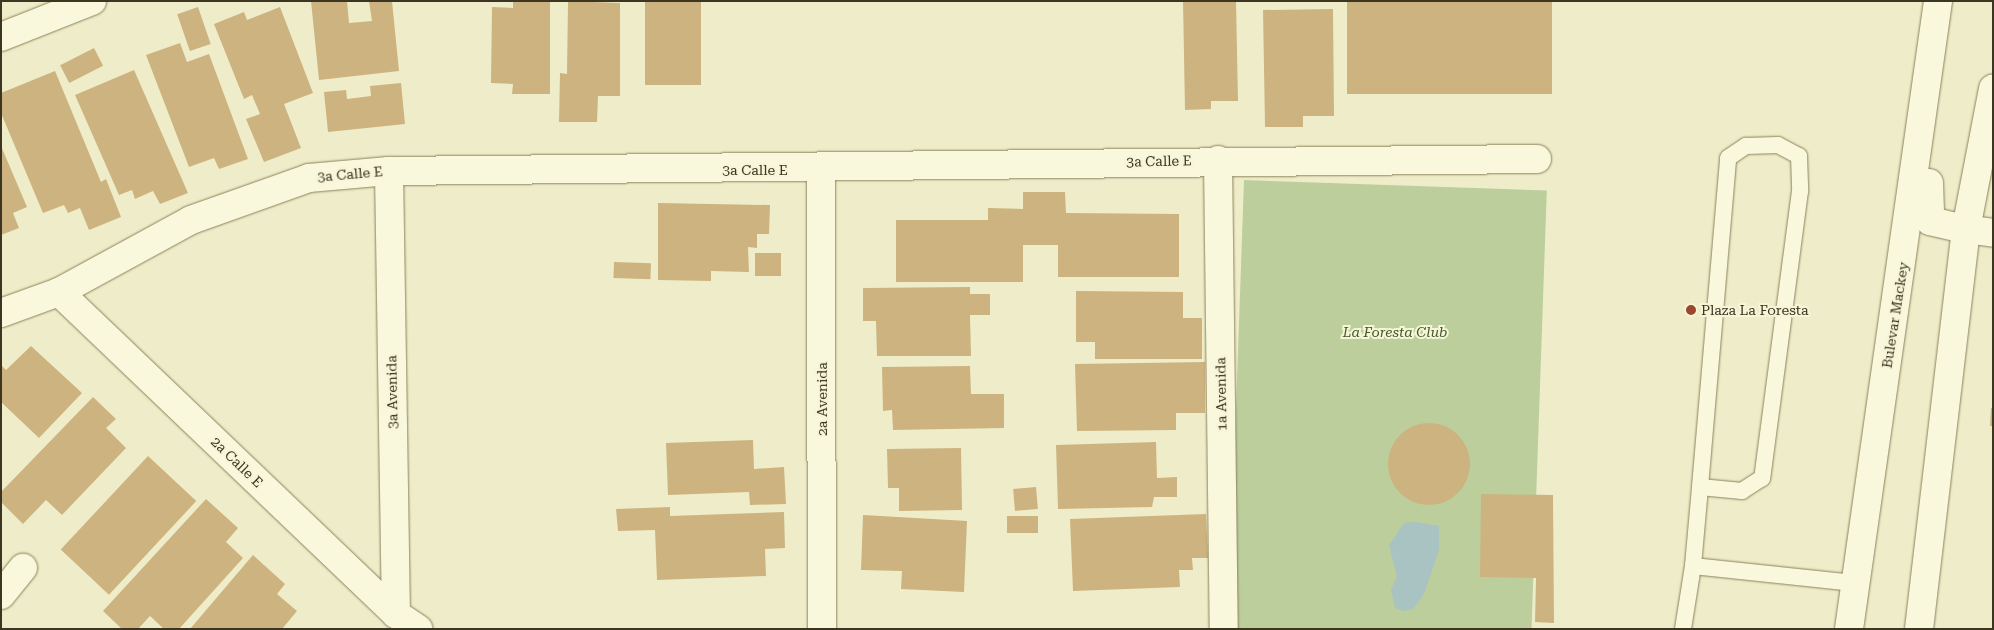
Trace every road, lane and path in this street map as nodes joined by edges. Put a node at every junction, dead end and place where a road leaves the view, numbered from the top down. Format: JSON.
{"nodes":[{"id":1,"x":92,"y":1,"type":"edge"},
{"id":2,"x":1938,"y":1,"type":"edge"},
{"id":3,"x":1,"y":37,"type":"edge"},
{"id":4,"x":1993,"y":89,"type":"edge"},
{"id":5,"x":1923,"y":131,"type":"junction"},
{"id":6,"x":1538,"y":159,"type":"dead end"},
{"id":7,"x":1218,"y":160,"type":"junction"},
{"id":8,"x":1986,"y":161,"type":"edge"},
{"id":9,"x":821,"y":169,"type":"junction"},
{"id":10,"x":389,"y":171,"type":"junction"},
{"id":11,"x":1966,"y":229,"type":"junction"},
{"id":12,"x":1993,"y":233,"type":"edge"},
{"id":13,"x":59,"y":292,"type":"junction"},
{"id":14,"x":1,"y":313,"type":"edge"},
{"id":15,"x":1700,"y":487,"type":"junction"},
{"id":16,"x":1693,"y":566,"type":"junction"},
{"id":17,"x":23,"y":568,"type":"dead end"},
{"id":18,"x":1854,"y":582,"type":"junction"},
{"id":19,"x":1,"y":595,"type":"edge"},
{"id":20,"x":396,"y":614,"type":"junction"},
{"id":21,"x":418,"y":629,"type":"edge"},
{"id":22,"x":822,"y":629,"type":"edge"},
{"id":23,"x":1224,"y":629,"type":"edge"},
{"id":24,"x":1683,"y":629,"type":"edge"},
{"id":25,"x":1849,"y":629,"type":"edge"},
{"id":26,"x":1920,"y":629,"type":"edge"}],
"edges":[{"from":1,"to":3,"type":"street"},
{"from":2,"to":5,"type":"street","name":"Bulevar Mackey"},
{"from":4,"to":8,"type":"street"},
{"from":5,"to":11,"type":"street"},
{"from":5,"to":18,"type":"street","name":"Bulevar Mackey"},
{"from":6,"to":7,"type":"street","name":"3a Calle E"},
{"from":7,"to":9,"type":"street","name":"3a Calle E"},
{"from":7,"to":23,"type":"street","name":"1a Avenida"},
{"from":8,"to":11,"type":"street"},
{"from":9,"to":10,"type":"street","name":"3a Calle E"},
{"from":9,"to":22,"type":"street","name":"2a Avenida"},
{"from":10,"to":13,"type":"street","name":"3a Calle E"},
{"from":10,"to":20,"type":"street","name":"3a Avenida"},
{"from":11,"to":12,"type":"street"},
{"from":11,"to":26,"type":"street"},
{"from":13,"to":14,"type":"street","name":"3a Calle E"},
{"from":13,"to":20,"type":"street","name":"2a Calle E"},
{"from":15,"to":15,"type":"lane"},
{"from":15,"to":16,"type":"lane"},
{"from":16,"to":18,"type":"lane"},
{"from":16,"to":24,"type":"lane"},
{"from":17,"to":19,"type":"street"},
{"from":18,"to":25,"type":"street","name":"Bulevar Mackey"},
{"from":20,"to":21,"type":"street","name":"2a Calle E"}]}
